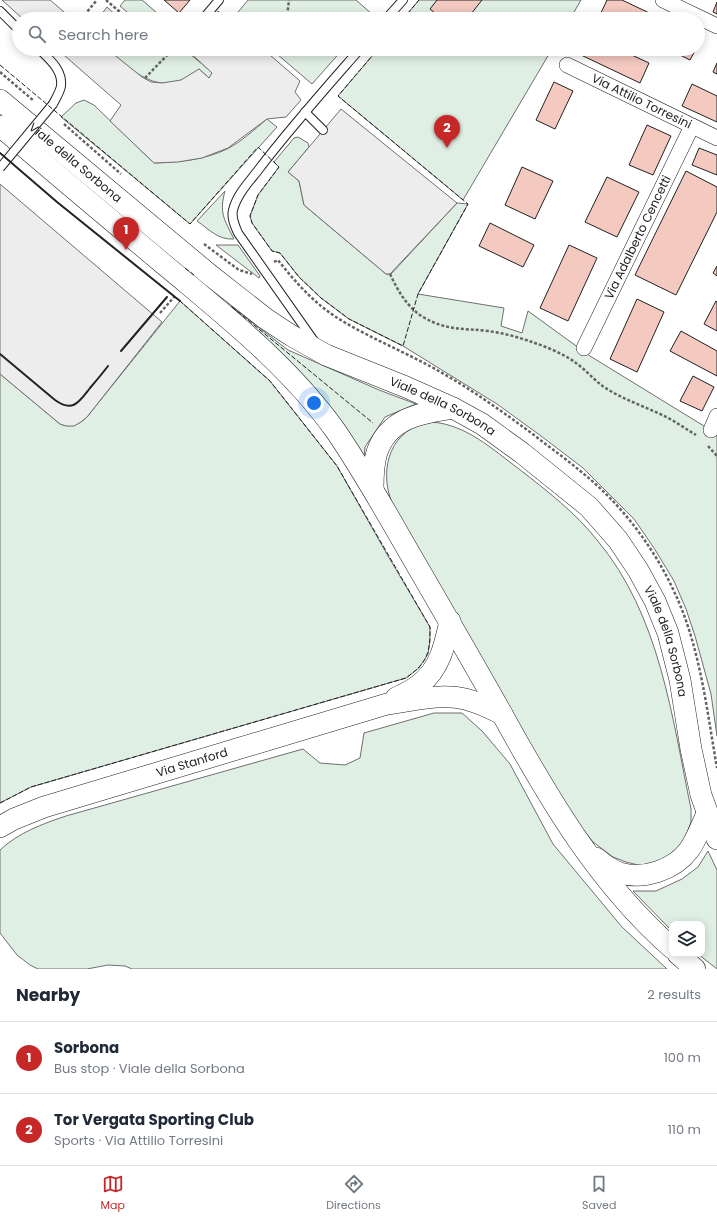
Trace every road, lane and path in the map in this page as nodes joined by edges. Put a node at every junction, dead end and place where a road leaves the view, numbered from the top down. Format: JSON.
{"nodes":[{"id":1,"x":97,"y":0,"type":"edge"},
{"id":2,"x":106,"y":0,"type":"edge"},
{"id":3,"x":219,"y":0,"type":"edge"},
{"id":4,"x":289,"y":0,"type":"edge"},
{"id":5,"x":403,"y":0,"type":"edge"},
{"id":6,"x":663,"y":0,"type":"edge"},
{"id":7,"x":0,"y":11,"type":"edge"},
{"id":8,"x":87,"y":12,"type":"edge"},
{"id":9,"x":120,"y":12,"type":"edge"},
{"id":10,"x":209,"y":12,"type":"edge"},
{"id":11,"x":288,"y":12,"type":"edge"},
{"id":12,"x":392,"y":12,"type":"edge"},
{"id":13,"x":688,"y":12,"type":"edge"},
{"id":14,"x":705,"y":20,"type":"edge"},
{"id":15,"x":12,"y":23,"type":"edge"},
{"id":16,"x":717,"y":26,"type":"edge"},
{"id":17,"x":46,"y":56,"type":"edge"},
{"id":18,"x":166,"y":56,"type":"edge"},
{"id":19,"x":354,"y":56,"type":"edge"},
{"id":20,"x":567,"y":65,"type":"dead end"},
{"id":21,"x":0,"y":72,"type":"edge"},
{"id":22,"x":145,"y":78,"type":"dead end"},
{"id":23,"x":0,"y":100,"type":"edge"},
{"id":24,"x":34,"y":101,"type":"dead end"},
{"id":25,"x":305,"y":112,"type":"junction"},
{"id":26,"x":0,"y":126,"type":"edge"},
{"id":27,"x":692,"y":126,"type":"junction"},
{"id":28,"x":323,"y":130,"type":"dead end"},
{"id":29,"x":717,"y":138,"type":"edge"},
{"id":30,"x":20,"y":144,"type":"junction"},
{"id":31,"x":0,"y":168,"type":"edge"},
{"id":32,"x":390,"y":274,"type":"dead end"},
{"id":33,"x":174,"y":296,"type":"dead end"},
{"id":34,"x":160,"y":313,"type":"dead end"},
{"id":35,"x":584,"y":348,"type":"dead end"},
{"id":36,"x":326,"y":355,"type":"junction"},
{"id":37,"x":453,"y":408,"type":"junction"},
{"id":38,"x":710,"y":428,"type":"edge"},
{"id":39,"x":707,"y":444,"type":"dead end"},
{"id":40,"x":717,"y":456,"type":"edge"},
{"id":41,"x":373,"y":489,"type":"junction"},
{"id":42,"x":450,"y":621,"type":"junction"},
{"id":43,"x":387,"y":704,"type":"junction"},
{"id":44,"x":502,"y":714,"type":"junction"},
{"id":45,"x":707,"y":814,"type":"junction"},
{"id":46,"x":0,"y":827,"type":"edge"},
{"id":47,"x":717,"y":840,"type":"edge"},
{"id":48,"x":581,"y":845,"type":"junction"},
{"id":49,"x":669,"y":945,"type":"edge"},
{"id":50,"x":681,"y":957,"type":"edge"},
{"id":51,"x":695,"y":969,"type":"edge"}],
"edges":[{"from":1,"to":8,"type":"path"},
{"from":2,"to":9,"type":"path"},
{"from":3,"to":10,"type":"lane"},
{"from":4,"to":11,"type":"path"},
{"from":5,"to":12,"type":"lane"},
{"from":6,"to":13,"type":"street"},
{"from":7,"to":15,"type":"lane"},
{"from":14,"to":16,"type":"street"},
{"from":17,"to":30,"type":"lane","bridge":true},
{"from":18,"to":22,"type":"path"},
{"from":19,"to":25,"type":"lane"},
{"from":20,"to":27,"type":"street","name":"Via Attilio Torresini"},
{"from":21,"to":24,"type":"path"},
{"from":23,"to":36,"type":"street","name":"Viale della Sorbona"},
{"from":25,"to":28,"type":"lane"},
{"from":25,"to":36,"type":"lane"},
{"from":26,"to":30,"type":"street","name":"Viale della Sorbona"},
{"from":27,"to":29,"type":"street","name":"Via Attilio Torresini"},
{"from":27,"to":35,"type":"street","name":"Via Adalberto Cencetti"},
{"from":30,"to":31,"type":"lane","bridge":true},
{"from":30,"to":41,"type":"street","name":"Viale della Sorbona"},
{"from":32,"to":38,"type":"path"},
{"from":33,"to":34,"type":"path"},
{"from":36,"to":37,"type":"street","name":"Viale della Sorbona"},
{"from":37,"to":41,"type":"street"},
{"from":37,"to":45,"type":"street","name":"Viale della Sorbona"},
{"from":39,"to":40,"type":"path"},
{"from":41,"to":42,"type":"street","name":"Viale della Sorbona"},
{"from":42,"to":43,"type":"street","name":"Via Stanford"},
{"from":42,"to":44,"type":"street","name":"Viale della Sorbona"},
{"from":43,"to":44,"type":"street","name":"Via Stanford"},
{"from":43,"to":46,"type":"street","name":"Via Stanford"},
{"from":44,"to":48,"type":"street","name":"Viale della Sorbona"},
{"from":45,"to":47,"type":"street","name":"Viale della Sorbona"},
{"from":45,"to":48,"type":"street"},
{"from":48,"to":49,"type":"street","name":"Viale della Sorbona"},
{"from":50,"to":51,"type":"street"}]}
